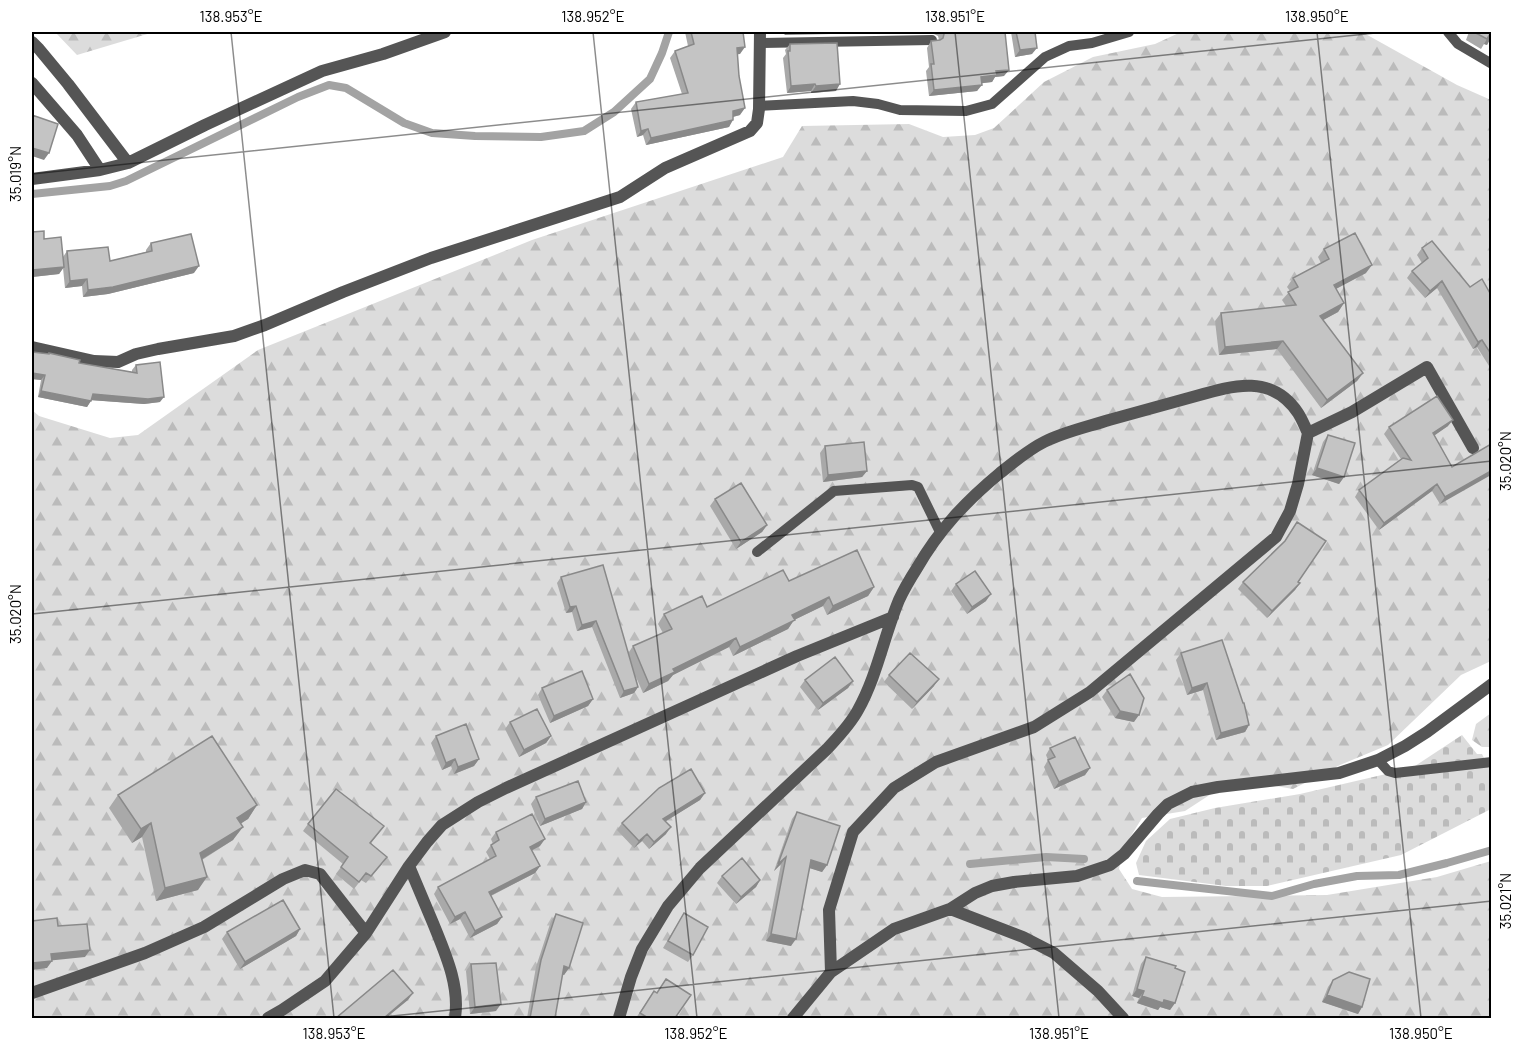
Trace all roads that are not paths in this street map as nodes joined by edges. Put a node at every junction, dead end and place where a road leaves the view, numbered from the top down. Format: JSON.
{"nodes":[{"id":1,"x":445,"y":32,"type":"edge"},
{"id":2,"x":1129,"y":32,"type":"edge"},
{"id":3,"x":1448,"y":32,"type":"edge"},
{"id":4,"x":760,"y":37,"type":"edge"},
{"id":5,"x":932,"y":39,"type":"edge"},
{"id":6,"x":32,"y":42,"type":"edge"},
{"id":7,"x":1491,"y":64,"type":"edge"},
{"id":8,"x":32,"y":83,"type":"edge"},
{"id":9,"x":759,"y":106,"type":"junction"},
{"id":10,"x":128,"y":163,"type":"junction"},
{"id":11,"x":100,"y":170,"type":"junction"},
{"id":12,"x":32,"y":179,"type":"edge"},
{"id":13,"x":32,"y":347,"type":"edge"},
{"id":14,"x":1308,"y":433,"type":"junction"},
{"id":15,"x":1473,"y":448,"type":"dead end"},
{"id":16,"x":940,"y":532,"type":"junction"},
{"id":17,"x":757,"y":552,"type":"dead end"},
{"id":18,"x":893,"y":616,"type":"junction"},
{"id":19,"x":1491,"y":684,"type":"edge"},
{"id":20,"x":1378,"y":760,"type":"junction"},
{"id":21,"x":1491,"y":762,"type":"edge"},
{"id":22,"x":409,"y":866,"type":"junction"},
{"id":23,"x":950,"y":909,"type":"junction"},
{"id":24,"x":366,"y":933,"type":"junction"},
{"id":25,"x":831,"y":972,"type":"junction"},
{"id":26,"x":32,"y":993,"type":"edge"},
{"id":27,"x":268,"y":1018,"type":"edge"},
{"id":28,"x":455,"y":1018,"type":"edge"},
{"id":29,"x":619,"y":1018,"type":"edge"},
{"id":30,"x":793,"y":1018,"type":"edge"},
{"id":31,"x":1123,"y":1018,"type":"edge"}],
"edges":[{"from":1,"to":10,"type":"street"},
{"from":2,"to":9,"type":"lane"},
{"from":3,"to":7,"type":"lane"},
{"from":4,"to":5,"type":"lane"},
{"from":4,"to":9,"type":"street"},
{"from":6,"to":10,"type":"street"},
{"from":8,"to":11,"type":"street"},
{"from":9,"to":13,"type":"street"},
{"from":10,"to":11,"type":"street"},
{"from":11,"to":12,"type":"street"},
{"from":14,"to":15,"type":"street"},
{"from":14,"to":16,"type":"street"},
{"from":14,"to":25,"type":"street"},
{"from":16,"to":17,"type":"lane"},
{"from":16,"to":18,"type":"street"},
{"from":18,"to":22,"type":"street"},
{"from":18,"to":29,"type":"street"},
{"from":19,"to":20,"type":"street"},
{"from":20,"to":21,"type":"lane"},
{"from":20,"to":23,"type":"street"},
{"from":22,"to":24,"type":"street"},
{"from":22,"to":28,"type":"street"},
{"from":23,"to":25,"type":"street"},
{"from":23,"to":31,"type":"street"},
{"from":24,"to":26,"type":"street"},
{"from":24,"to":27,"type":"street"},
{"from":25,"to":30,"type":"street"}]}
